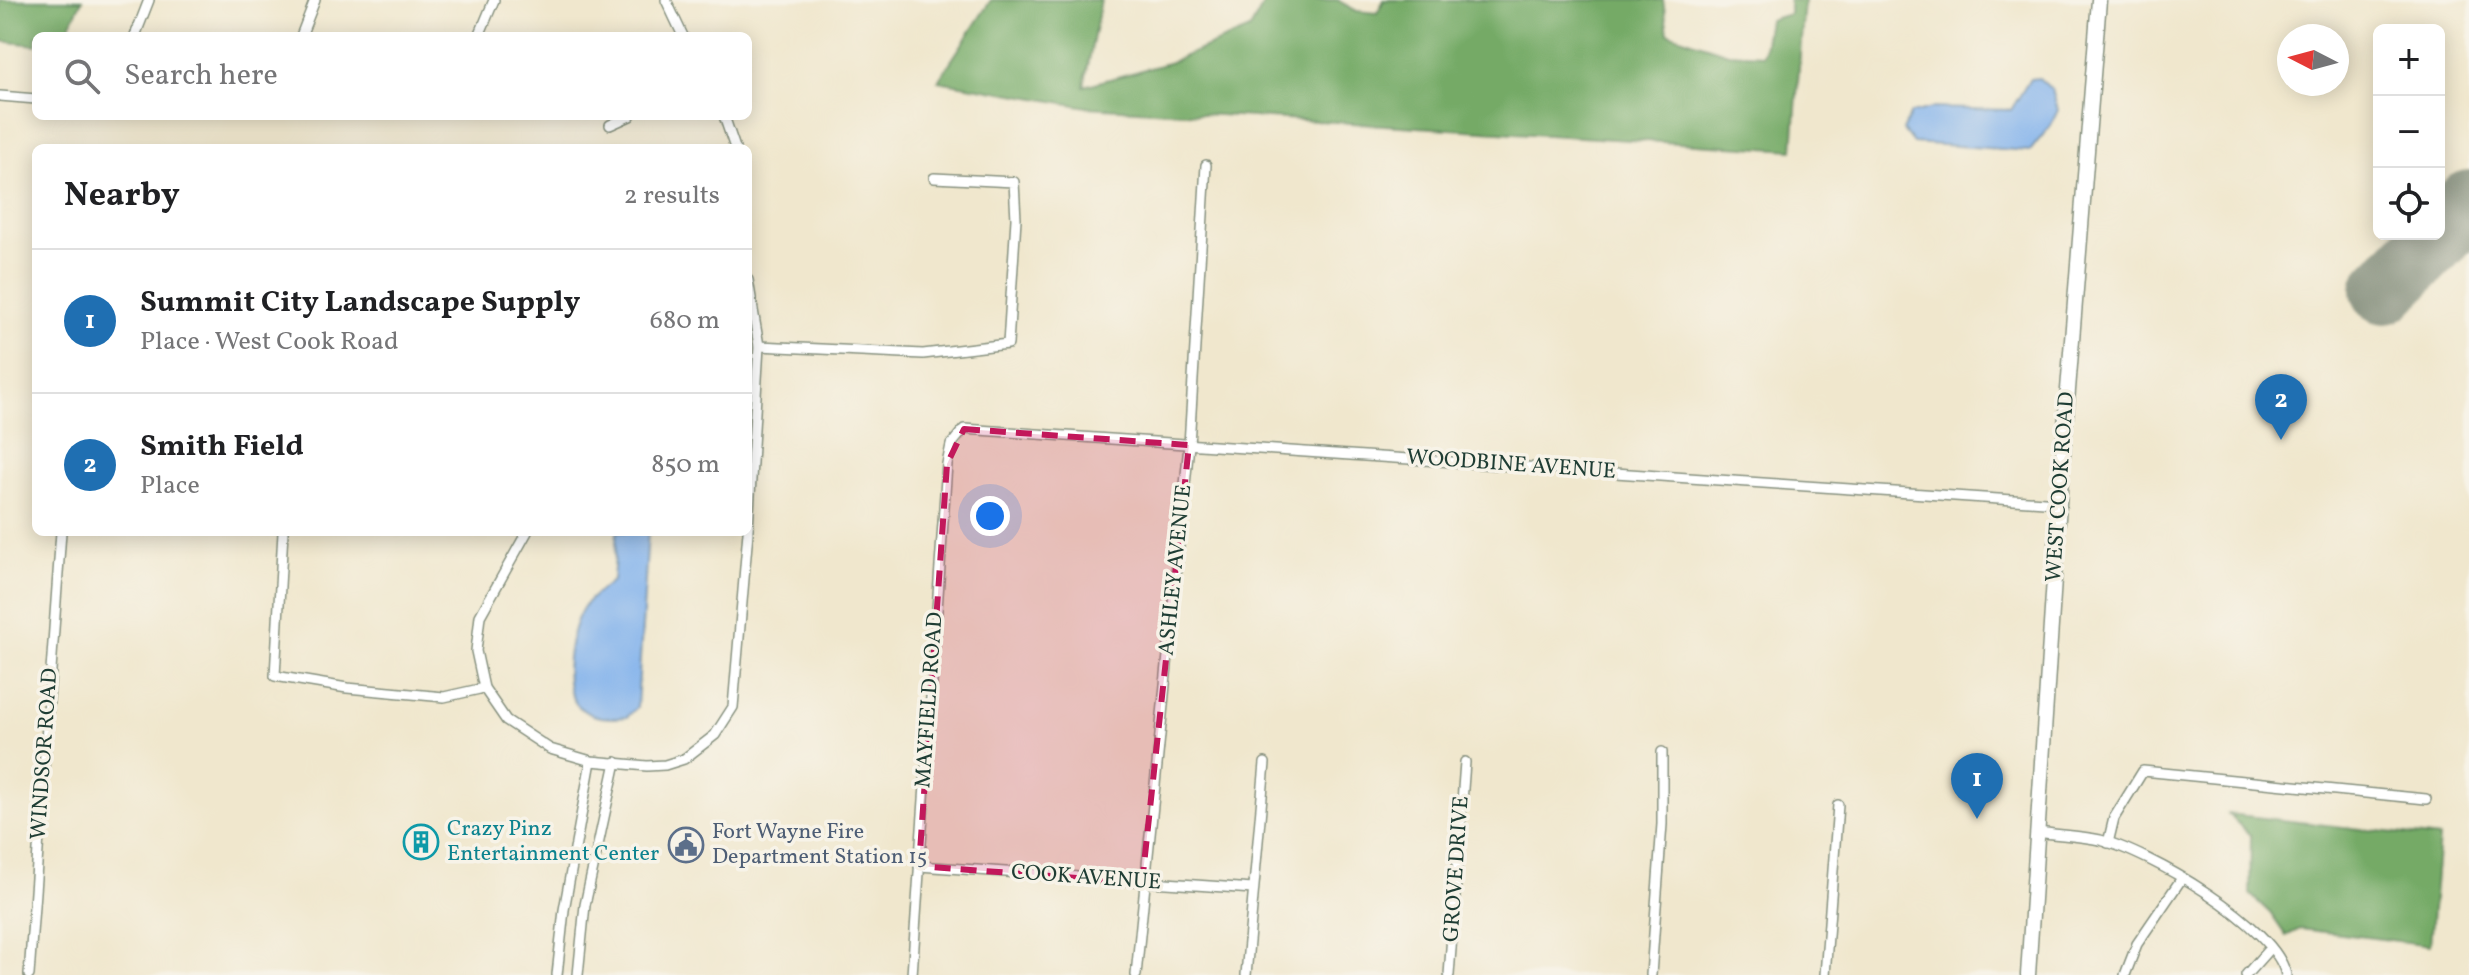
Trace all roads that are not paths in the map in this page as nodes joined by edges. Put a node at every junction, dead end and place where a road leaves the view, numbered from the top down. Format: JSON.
{"nodes":[{"id":1,"x":149,"y":0,"type":"edge"},
{"id":2,"x":315,"y":0,"type":"edge"},
{"id":3,"x":494,"y":0,"type":"edge"},
{"id":4,"x":666,"y":0,"type":"edge"},
{"id":5,"x":2099,"y":0,"type":"edge"},
{"id":6,"x":137,"y":32,"type":"edge"},
{"id":7,"x":303,"y":32,"type":"edge"},
{"id":8,"x":481,"y":32,"type":"edge"},
{"id":9,"x":681,"y":32,"type":"edge"},
{"id":10,"x":0,"y":96,"type":"edge"},
{"id":11,"x":32,"y":99,"type":"edge"},
{"id":12,"x":621,"y":120,"type":"edge"},
{"id":13,"x":725,"y":120,"type":"edge"},
{"id":14,"x":610,"y":125,"type":"dead end"},
{"id":15,"x":734,"y":144,"type":"edge"},
{"id":16,"x":1206,"y":165,"type":"dead end"},
{"id":17,"x":934,"y":178,"type":"dead end"},
{"id":18,"x":752,"y":304,"type":"edge"},
{"id":19,"x":759,"y":346,"type":"junction"},
{"id":20,"x":964,"y":429,"type":"joint"},
{"id":21,"x":1189,"y":445,"type":"junction"},
{"id":22,"x":752,"y":464,"type":"edge"},
{"id":23,"x":2059,"y":503,"type":"junction"},
{"id":24,"x":61,"y":536,"type":"edge"},
{"id":25,"x":283,"y":536,"type":"edge"},
{"id":26,"x":525,"y":536,"type":"edge"},
{"id":27,"x":748,"y":536,"type":"edge"},
{"id":28,"x":484,"y":688,"type":"junction"},
{"id":29,"x":1662,"y":752,"type":"dead end"},
{"id":30,"x":591,"y":761,"type":"junction"},
{"id":31,"x":616,"y":762,"type":"junction"},
{"id":32,"x":1465,"y":762,"type":"dead end"},
{"id":33,"x":1265,"y":763,"type":"dead end"},
{"id":34,"x":2426,"y":799,"type":"dead end"},
{"id":35,"x":1838,"y":805,"type":"dead end"},
{"id":36,"x":2038,"y":832,"type":"junction"},
{"id":37,"x":2108,"y":843,"type":"junction"},
{"id":38,"x":575,"y":849,"type":"junction"},
{"id":39,"x":597,"y":851,"type":"junction"},
{"id":40,"x":919,"y":866,"type":"junction"},
{"id":41,"x":2182,"y":878,"type":"junction"},
{"id":42,"x":1142,"y":883,"type":"junction"},
{"id":43,"x":1253,"y":889,"type":"junction"},
{"id":44,"x":2270,"y":948,"type":"junction"},
{"id":45,"x":29,"y":975,"type":"edge"},
{"id":46,"x":557,"y":975,"type":"edge"},
{"id":47,"x":578,"y":975,"type":"edge"},
{"id":48,"x":912,"y":975,"type":"edge"},
{"id":49,"x":1136,"y":975,"type":"edge"},
{"id":50,"x":1246,"y":975,"type":"edge"},
{"id":51,"x":1449,"y":975,"type":"edge"},
{"id":52,"x":1651,"y":975,"type":"edge"},
{"id":53,"x":1825,"y":975,"type":"edge"},
{"id":54,"x":2028,"y":975,"type":"edge"},
{"id":55,"x":2125,"y":975,"type":"edge"},
{"id":56,"x":2246,"y":975,"type":"edge"},
{"id":57,"x":2286,"y":975,"type":"edge"}],
"edges":[{"from":1,"to":6,"type":"street"},
{"from":2,"to":7,"type":"street"},
{"from":3,"to":8,"type":"street"},
{"from":4,"to":9,"type":"street"},
{"from":5,"to":23,"type":"main road","name":"WEST COOK ROAD"},
{"from":10,"to":11,"type":"street"},
{"from":12,"to":14,"type":"street"},
{"from":13,"to":15,"type":"street"},
{"from":16,"to":21,"type":"street","name":"ASHLEY AVENUE"},
{"from":17,"to":19,"type":"street"},
{"from":18,"to":19,"type":"street"},
{"from":19,"to":22,"type":"street"},
{"from":20,"to":21,"type":"street","name":"WOODBINE AVENUE"},
{"from":20,"to":40,"type":"street","name":"MAYFIELD ROAD"},
{"from":21,"to":23,"type":"street","name":"WOODBINE AVENUE"},
{"from":21,"to":42,"type":"street","name":"ASHLEY AVENUE"},
{"from":23,"to":36,"type":"main road","name":"WEST COOK ROAD"},
{"from":24,"to":45,"type":"street","name":"WINDSOR ROAD"},
{"from":25,"to":28,"type":"street"},
{"from":26,"to":28,"type":"street"},
{"from":27,"to":31,"type":"street"},
{"from":28,"to":30,"type":"street"},
{"from":29,"to":52,"type":"street"},
{"from":30,"to":31,"type":"street"},
{"from":30,"to":38,"type":"street"},
{"from":31,"to":39,"type":"street"},
{"from":32,"to":51,"type":"street","name":"GROVE DRIVE"},
{"from":33,"to":43,"type":"street"},
{"from":34,"to":37,"type":"street"},
{"from":35,"to":53,"type":"street"},
{"from":36,"to":37,"type":"street"},
{"from":36,"to":54,"type":"main road","name":"WEST COOK ROAD"},
{"from":37,"to":41,"type":"street"},
{"from":38,"to":39,"type":"street"},
{"from":38,"to":46,"type":"street"},
{"from":39,"to":47,"type":"street"},
{"from":40,"to":42,"type":"street","name":"COOK AVENUE"},
{"from":40,"to":48,"type":"street","name":"MAYFIELD ROAD"},
{"from":41,"to":44,"type":"street"},
{"from":41,"to":55,"type":"street"},
{"from":42,"to":43,"type":"street","name":"COOK AVENUE"},
{"from":42,"to":49,"type":"street","name":"ASHLEY AVENUE"},
{"from":43,"to":50,"type":"street"},
{"from":44,"to":56,"type":"street"},
{"from":44,"to":57,"type":"street"}]}
